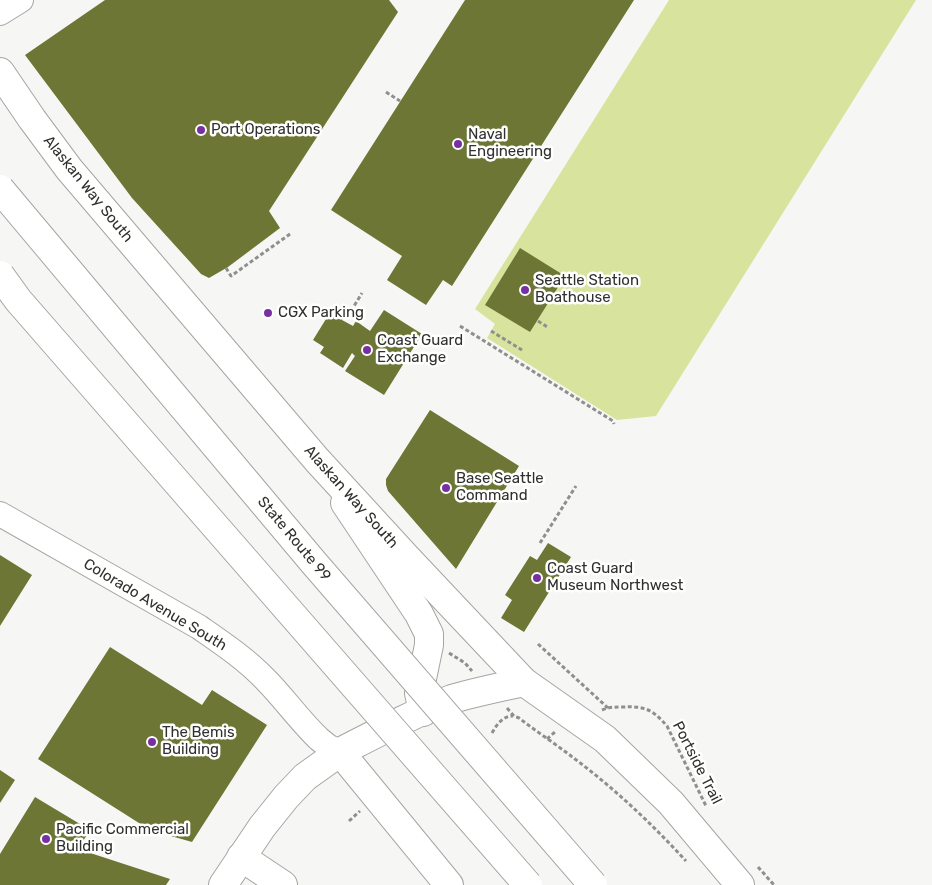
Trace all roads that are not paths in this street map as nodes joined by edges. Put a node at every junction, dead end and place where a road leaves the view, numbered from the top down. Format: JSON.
{"nodes":[{"id":1,"x":21,"y":0,"type":"edge"},
{"id":2,"x":0,"y":13,"type":"edge"},
{"id":3,"x":0,"y":72,"type":"edge"},
{"id":4,"x":0,"y":189,"type":"edge"},
{"id":5,"x":0,"y":275,"type":"edge"},
{"id":6,"x":317,"y":460,"type":"junction"},
{"id":7,"x":0,"y":514,"type":"edge"},
{"id":8,"x":524,"y":682,"type":"junction"},
{"id":9,"x":423,"y":712,"type":"junction"},
{"id":10,"x":340,"y":752,"type":"junction"},
{"id":11,"x":241,"y":857,"type":"junction"},
{"id":12,"x":748,"y":875,"type":"edge"},
{"id":13,"x":223,"y":885,"type":"edge"},
{"id":14,"x":283,"y":885,"type":"edge"},
{"id":15,"x":448,"y":885,"type":"edge"},
{"id":16,"x":528,"y":885,"type":"edge"},
{"id":17,"x":594,"y":885,"type":"edge"}],
"edges":[{"from":1,"to":2,"type":"street"},
{"from":3,"to":6,"type":"main road","name":"Alaskan Way South"},
{"from":4,"to":17,"type":"main road","name":"State Route 99","bridge":true},
{"from":5,"to":16,"type":"main road","bridge":true},
{"from":6,"to":8,"type":"main road","name":"Alaskan Way South"},
{"from":6,"to":9,"type":"main road"},
{"from":7,"to":10,"type":"street","name":"Colorado Avenue South"},
{"from":8,"to":9,"type":"main road"},
{"from":8,"to":12,"type":"main road","name":"Alaskan Way South"},
{"from":9,"to":10,"type":"main road"},
{"from":10,"to":11,"type":"main road"},
{"from":10,"to":15,"type":"main road"},
{"from":11,"to":13,"type":"main road"},
{"from":11,"to":14,"type":"main road"}]}
